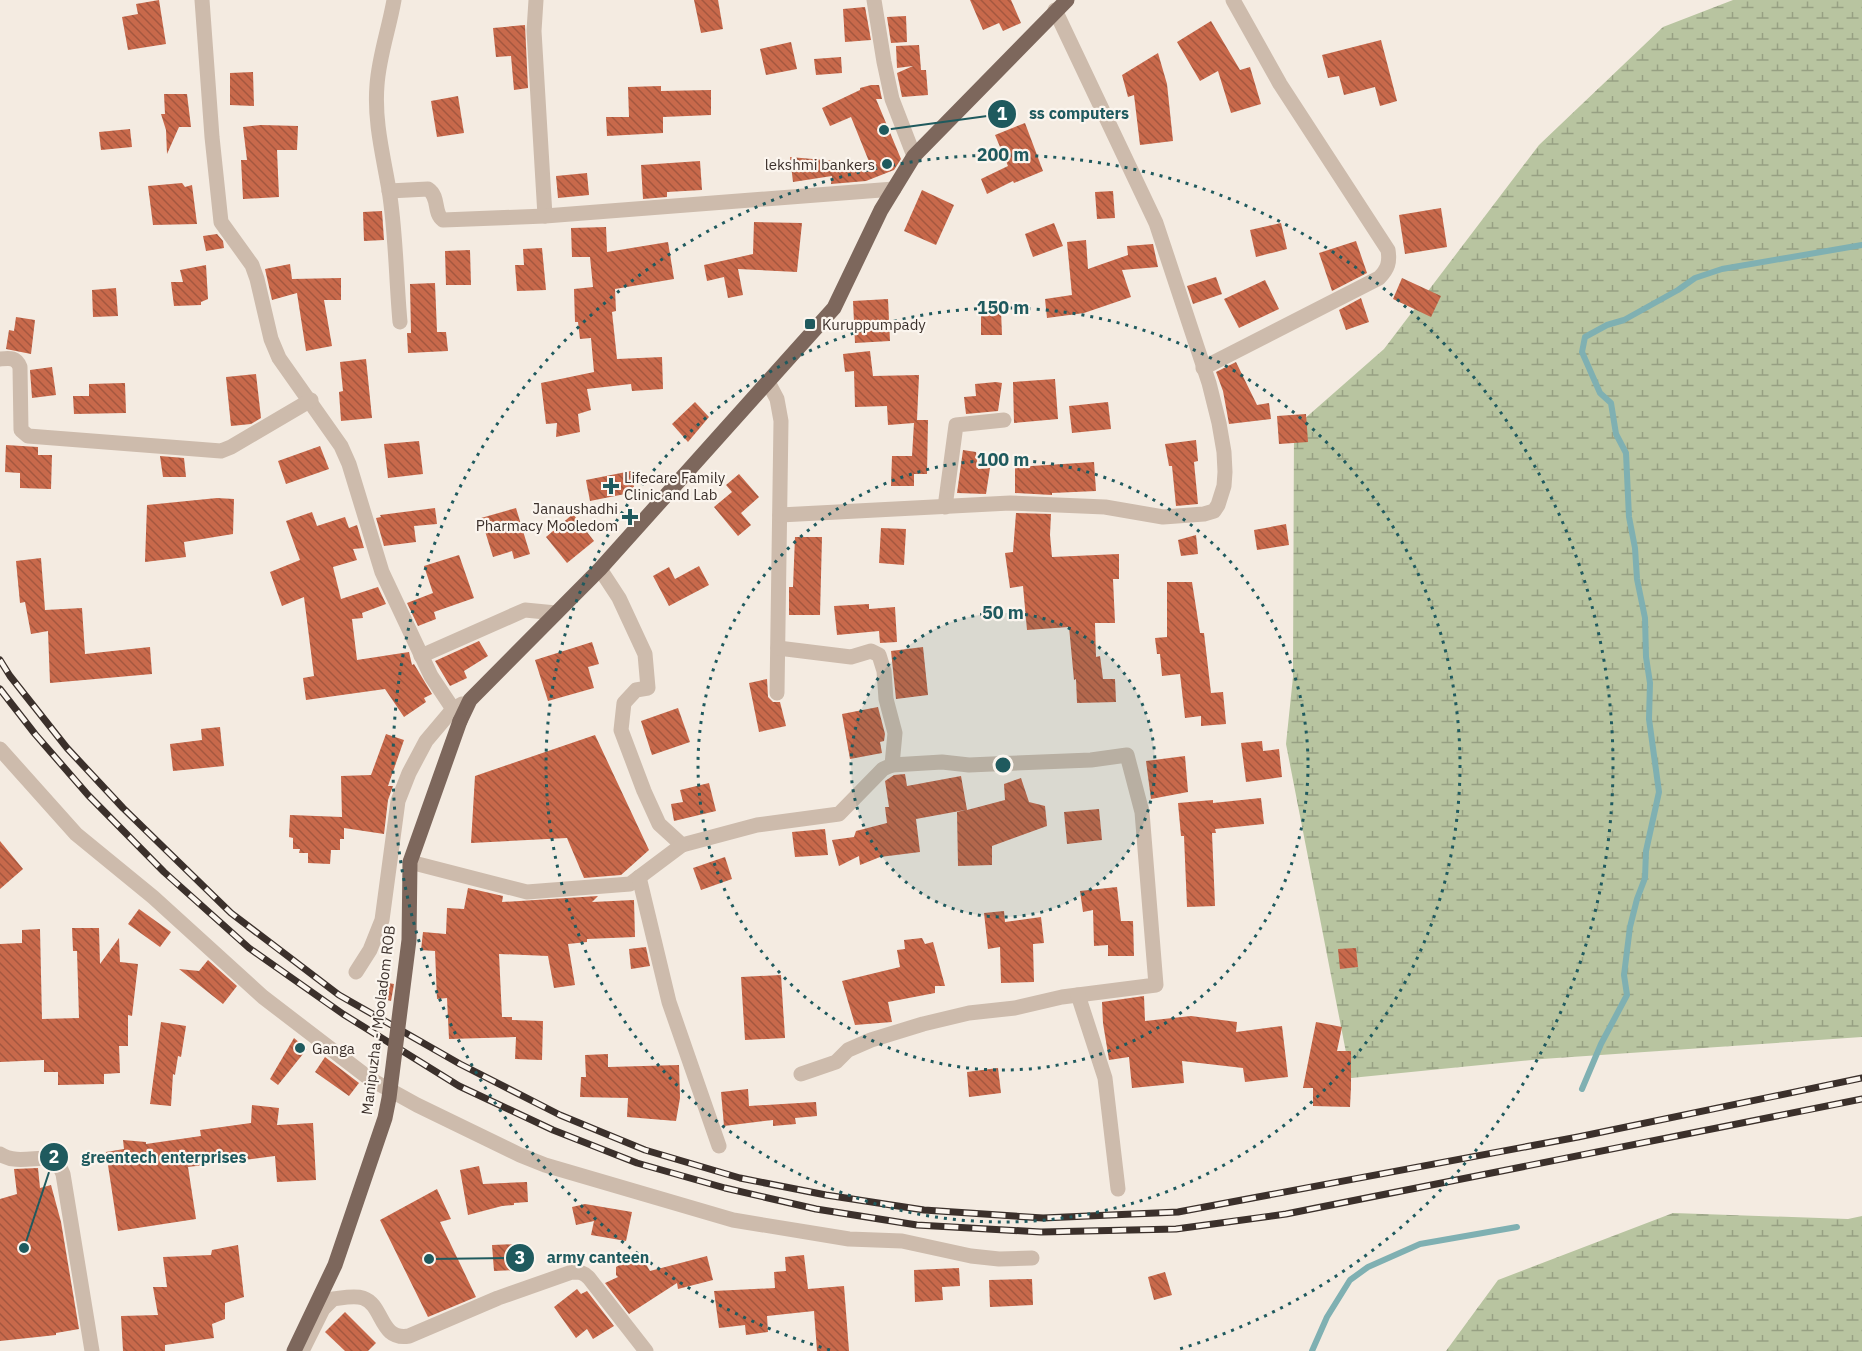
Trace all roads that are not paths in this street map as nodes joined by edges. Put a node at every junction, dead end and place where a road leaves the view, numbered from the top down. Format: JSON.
{"nodes":[{"id":1,"x":202,"y":0,"type":"edge"},
{"id":2,"x":394,"y":0,"type":"edge"},
{"id":3,"x":536,"y":0,"type":"edge"},
{"id":4,"x":874,"y":0,"type":"edge"},
{"id":5,"x":1233,"y":0,"type":"edge"},
{"id":6,"x":1061,"y":5,"type":"edge"},
{"id":7,"x":914,"y":156,"type":"junction"},
{"id":8,"x":894,"y":189,"type":"junction"},
{"id":9,"x":389,"y":191,"type":"junction"},
{"id":10,"x":545,"y":216,"type":"junction"},
{"id":11,"x":400,"y":322,"type":"dead end"},
{"id":12,"x":0,"y":359,"type":"edge"},
{"id":13,"x":1203,"y":368,"type":"junction"},
{"id":14,"x":768,"y":382,"type":"junction"},
{"id":15,"x":311,"y":400,"type":"junction"},
{"id":16,"x":1004,"y":420,"type":"dead end"},
{"id":17,"x":945,"y":507,"type":"junction"},
{"id":18,"x":780,"y":515,"type":"junction"},
{"id":19,"x":600,"y":569,"type":"junction"},
{"id":20,"x":556,"y":613,"type":"junction"},
{"id":21,"x":778,"y":648,"type":"junction"},
{"id":22,"x":422,"y":656,"type":"junction"},
{"id":23,"x":777,"y":693,"type":"dead end"},
{"id":24,"x":457,"y":715,"type":"junction"},
{"id":25,"x":0,"y":748,"type":"edge"},
{"id":26,"x":892,"y":765,"type":"junction"},
{"id":27,"x":682,"y":844,"type":"junction"},
{"id":28,"x":410,"y":862,"type":"junction"},
{"id":29,"x":639,"y":878,"type":"junction"},
{"id":30,"x":356,"y":972,"type":"dead end"},
{"id":31,"x":1078,"y":995,"type":"junction"},
{"id":32,"x":801,"y":1074,"type":"dead end"},
{"id":33,"x":719,"y":1146,"type":"dead end"},
{"id":34,"x":0,"y":1154,"type":"edge"},
{"id":35,"x":1119,"y":1189,"type":"dead end"},
{"id":36,"x":1032,"y":1258,"type":"dead end"},
{"id":37,"x":92,"y":1351,"type":"edge"},
{"id":38,"x":294,"y":1351,"type":"edge"},
{"id":39,"x":302,"y":1351,"type":"edge"},
{"id":40,"x":646,"y":1351,"type":"edge"}],
"edges":[{"from":1,"to":15,"type":"street"},
{"from":2,"to":9,"type":"street"},
{"from":3,"to":10,"type":"street"},
{"from":4,"to":7,"type":"street"},
{"from":5,"to":13,"type":"street"},
{"from":6,"to":7,"type":"main road","name":"Manipuzha - Mooladom ROB"},
{"from":6,"to":13,"type":"street"},
{"from":7,"to":8,"type":"main road","name":"Manipuzha - Mooladom ROB"},
{"from":8,"to":10,"type":"street"},
{"from":8,"to":14,"type":"main road","name":"Manipuzha - Mooladom ROB"},
{"from":9,"to":10,"type":"street"},
{"from":9,"to":11,"type":"street"},
{"from":12,"to":15,"type":"street"},
{"from":13,"to":17,"type":"street"},
{"from":14,"to":18,"type":"street"},
{"from":14,"to":19,"type":"main road","name":"Manipuzha - Mooladom ROB"},
{"from":15,"to":22,"type":"street"},
{"from":16,"to":17,"type":"street"},
{"from":17,"to":18,"type":"street"},
{"from":18,"to":21,"type":"street"},
{"from":19,"to":20,"type":"main road","name":"Manipuzha - Mooladom ROB"},
{"from":19,"to":27,"type":"street"},
{"from":20,"to":22,"type":"street"},
{"from":20,"to":24,"type":"main road","name":"Manipuzha - Mooladom ROB"},
{"from":21,"to":23,"type":"street"},
{"from":21,"to":26,"type":"street"},
{"from":22,"to":24,"type":"street"},
{"from":24,"to":28,"type":"main road","name":"Manipuzha - Mooladom ROB","bridge":true},
{"from":24,"to":30,"type":"street"},
{"from":25,"to":36,"type":"street"},
{"from":26,"to":27,"type":"street"},
{"from":26,"to":31,"type":"street"},
{"from":27,"to":29,"type":"street"},
{"from":28,"to":29,"type":"street"},
{"from":28,"to":38,"type":"main road","name":"Manipuzha - Mooladom ROB","bridge":true},
{"from":29,"to":33,"type":"street"},
{"from":31,"to":32,"type":"street"},
{"from":31,"to":35,"type":"street"},
{"from":34,"to":37,"type":"street"},
{"from":39,"to":40,"type":"street"}]}
